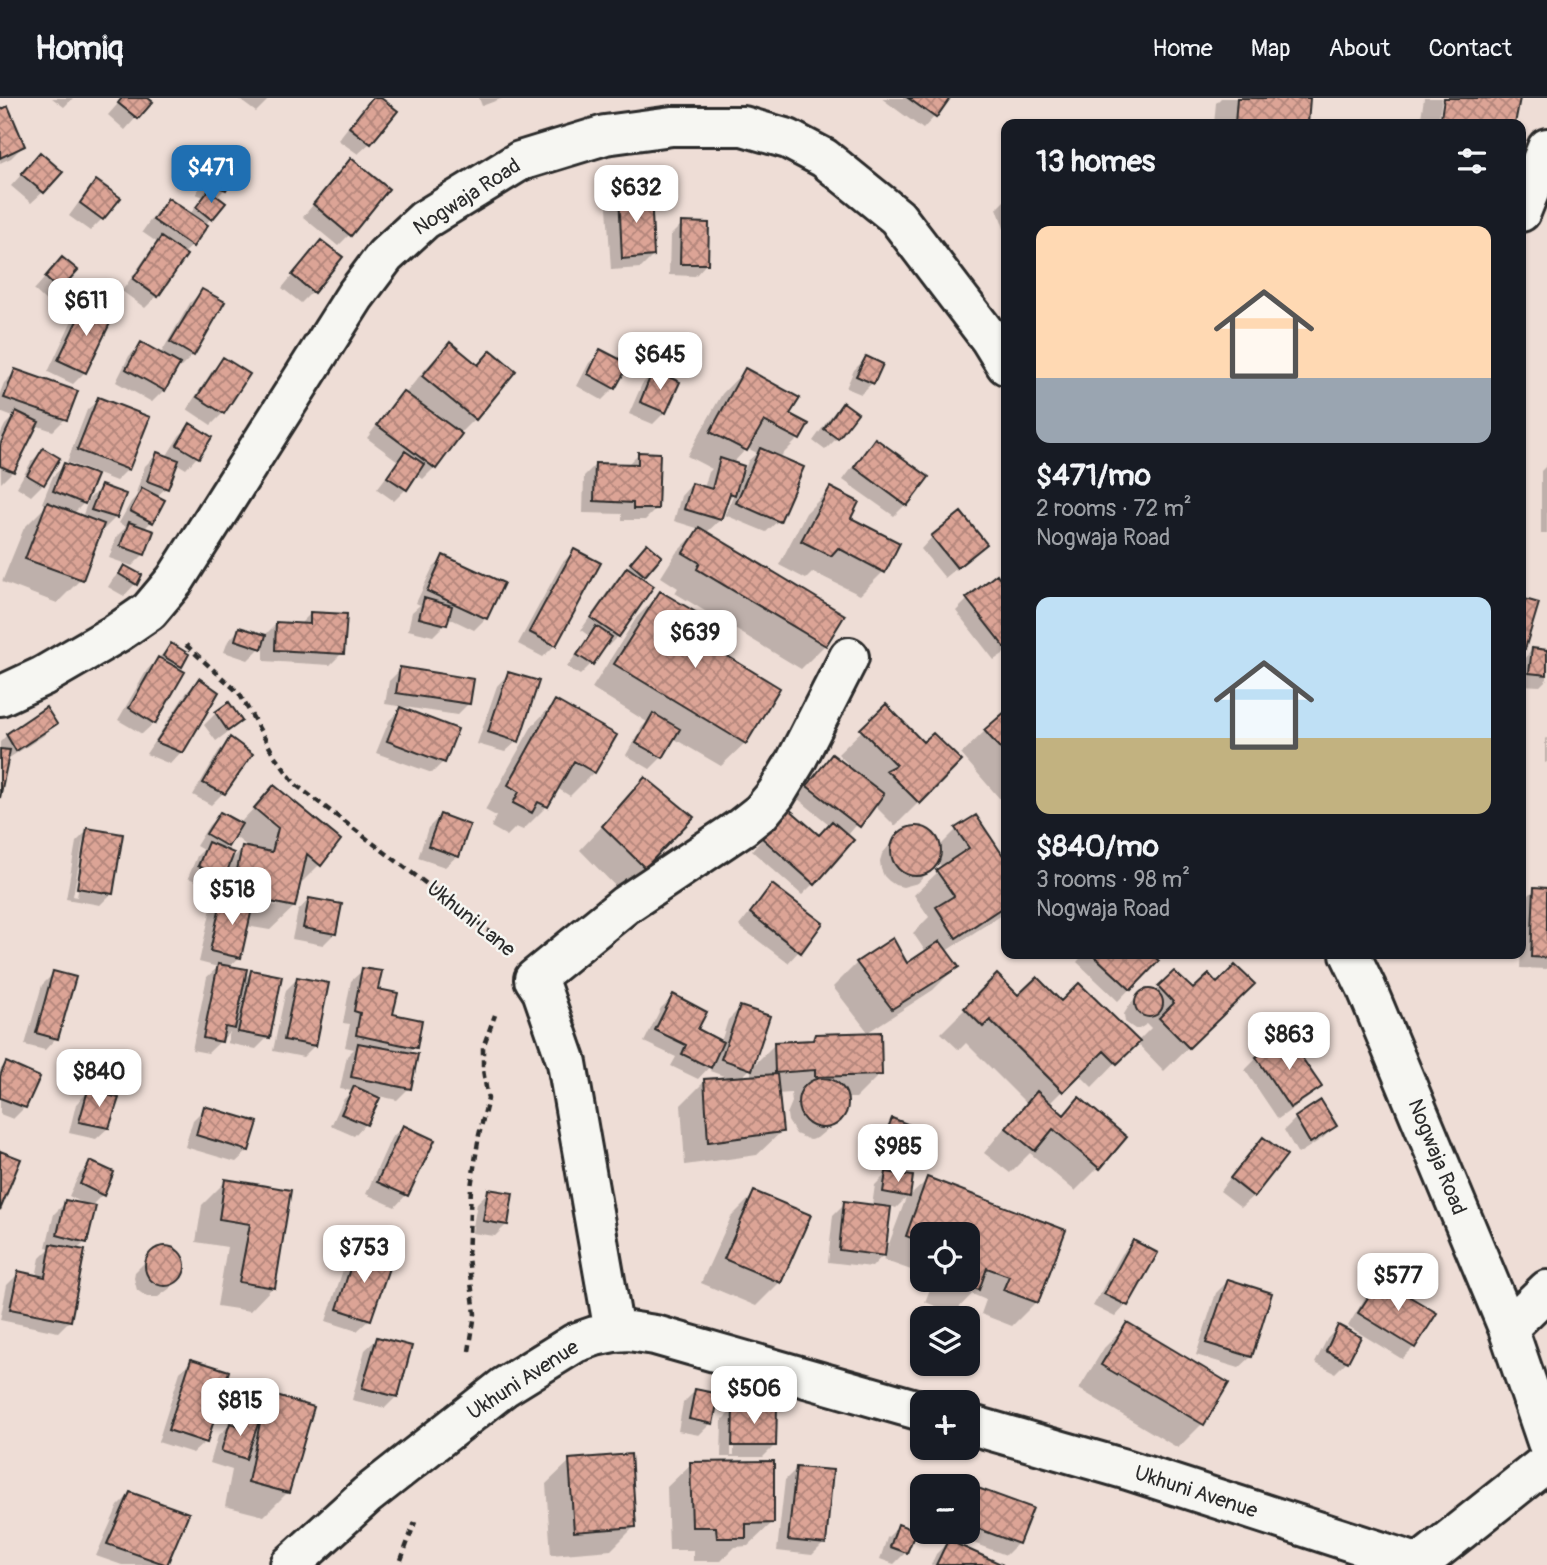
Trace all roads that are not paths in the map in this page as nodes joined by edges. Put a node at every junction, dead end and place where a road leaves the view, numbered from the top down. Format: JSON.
{"nodes":[{"id":1,"x":1547,"y":148,"type":"edge"},
{"id":2,"x":1526,"y":200,"type":"edge"},
{"id":3,"x":1001,"y":357,"type":"edge"},
{"id":4,"x":849,"y":657,"type":"dead end"},
{"id":5,"x":0,"y":696,"type":"edge"},
{"id":6,"x":1353,"y":959,"type":"edge"},
{"id":7,"x":1547,"y":1290,"type":"edge"},
{"id":8,"x":1508,"y":1328,"type":"junction"},
{"id":9,"x":614,"y":1332,"type":"junction"},
{"id":10,"x":910,"y":1408,"type":"edge"},
{"id":11,"x":980,"y":1427,"type":"edge"},
{"id":12,"x":1547,"y":1441,"type":"edge"},
{"id":13,"x":1547,"y":1462,"type":"edge"},
{"id":14,"x":1421,"y":1564,"type":"edge"},
{"id":15,"x":290,"y":1565,"type":"edge"}],
"edges":[{"from":1,"to":2,"type":"street"},
{"from":3,"to":5,"type":"street","name":"Nogwaja Road"},
{"from":4,"to":9,"type":"street"},
{"from":6,"to":8,"type":"street","name":"Nogwaja Road"},
{"from":7,"to":8,"type":"street"},
{"from":8,"to":12,"type":"street","name":"Nogwaja Road"},
{"from":9,"to":10,"type":"street","name":"Ukhuni Avenue"},
{"from":9,"to":15,"type":"street","name":"Ukhuni Avenue"},
{"from":11,"to":14,"type":"street","name":"Ukhuni Avenue"},
{"from":13,"to":14,"type":"street"}]}
